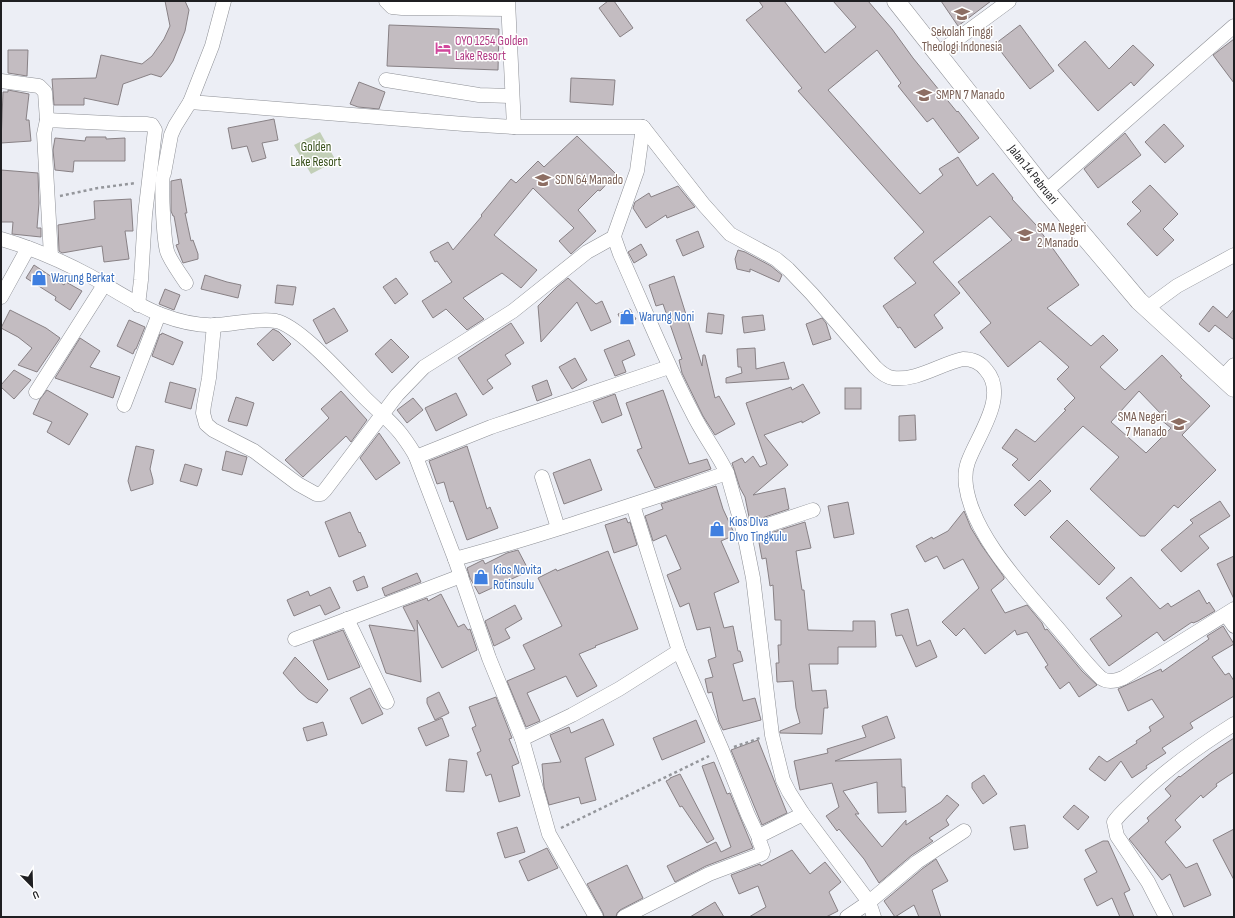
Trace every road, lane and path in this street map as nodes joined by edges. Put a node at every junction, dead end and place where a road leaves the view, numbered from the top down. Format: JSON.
{"nodes":[{"id":1,"x":224,"y":1,"type":"edge"},
{"id":2,"x":386,"y":1,"type":"edge"},
{"id":3,"x":896,"y":1,"type":"edge"},
{"id":4,"x":1009,"y":1,"type":"edge"},
{"id":5,"x":508,"y":5,"type":"edge"},
{"id":6,"x":1234,"y":26,"type":"edge"},
{"id":7,"x":938,"y":54,"type":"junction"},
{"id":8,"x":386,"y":80,"type":"dead end"},
{"id":9,"x":1,"y":81,"type":"edge"},
{"id":10,"x":512,"y":96,"type":"junction"},
{"id":11,"x":190,"y":102,"type":"junction"},
{"id":12,"x":47,"y":120,"type":"junction"},
{"id":13,"x":514,"y":126,"type":"junction"},
{"id":14,"x":643,"y":127,"type":"junction"},
{"id":15,"x":148,"y":181,"type":"junction"},
{"id":16,"x":1046,"y":191,"type":"junction"},
{"id":17,"x":59,"y":196,"type":"dead end"},
{"id":18,"x":614,"y":237,"type":"junction"},
{"id":19,"x":1,"y":239,"type":"edge"},
{"id":20,"x":28,"y":248,"type":"junction"},
{"id":21,"x":1234,"y":255,"type":"edge"},
{"id":22,"x":51,"y":256,"type":"junction"},
{"id":23,"x":186,"y":283,"type":"dead end"},
{"id":24,"x":104,"y":285,"type":"junction"},
{"id":25,"x":1,"y":297,"type":"edge"},
{"id":26,"x":138,"y":305,"type":"junction"},
{"id":27,"x":1147,"y":308,"type":"junction"},
{"id":28,"x":160,"y":314,"type":"junction"},
{"id":29,"x":214,"y":325,"type":"junction"},
{"id":30,"x":669,"y":367,"type":"junction"},
{"id":31,"x":1230,"y":376,"type":"edge"},
{"id":32,"x":36,"y":392,"type":"dead end"},
{"id":33,"x":124,"y":405,"type":"dead end"},
{"id":34,"x":382,"y":415,"type":"junction"},
{"id":35,"x":416,"y":457,"type":"junction"},
{"id":36,"x":727,"y":472,"type":"junction"},
{"id":37,"x":542,"y":477,"type":"dead end"},
{"id":38,"x":633,"y":505,"type":"junction"},
{"id":39,"x":813,"y":510,"type":"dead end"},
{"id":40,"x":555,"y":529,"type":"junction"},
{"id":41,"x":744,"y":533,"type":"junction"},
{"id":42,"x":455,"y":559,"type":"junction"},
{"id":43,"x":461,"y":576,"type":"junction"},
{"id":44,"x":1230,"y":612,"type":"edge"},
{"id":45,"x":347,"y":619,"type":"junction"},
{"id":46,"x":1234,"y":626,"type":"edge"},
{"id":47,"x":295,"y":639,"type":"dead end"},
{"id":48,"x":679,"y":651,"type":"junction"},
{"id":49,"x":387,"y":702,"type":"dead end"},
{"id":50,"x":1234,"y":724,"type":"edge"},
{"id":51,"x":772,"y":735,"type":"junction"},
{"id":52,"x":522,"y":739,"type":"junction"},
{"id":53,"x":722,"y":750,"type":"junction"},
{"id":54,"x":803,"y":814,"type":"junction"},
{"id":55,"x":964,"y":831,"type":"dead end"},
{"id":56,"x":549,"y":834,"type":"junction"},
{"id":57,"x":759,"y":838,"type":"junction"},
{"id":58,"x":869,"y":902,"type":"junction"},
{"id":59,"x":596,"y":917,"type":"edge"},
{"id":60,"x":624,"y":917,"type":"edge"},
{"id":61,"x":847,"y":917,"type":"edge"},
{"id":62,"x":874,"y":917,"type":"edge"},
{"id":63,"x":1166,"y":917,"type":"edge"}],
"edges":[{"from":1,"to":11,"type":"street"},
{"from":2,"to":5,"type":"street"},
{"from":3,"to":7,"type":"main road","name":"Jalan 14 Pebruari"},
{"from":4,"to":7,"type":"street"},
{"from":5,"to":10,"type":"street"},
{"from":6,"to":16,"type":"street"},
{"from":7,"to":16,"type":"main road","name":"Jalan 14 Pebruari"},
{"from":8,"to":10,"type":"street"},
{"from":9,"to":12,"type":"street"},
{"from":10,"to":13,"type":"street"},
{"from":11,"to":13,"type":"street"},
{"from":11,"to":23,"type":"street"},
{"from":12,"to":15,"type":"street"},
{"from":12,"to":22,"type":"street"},
{"from":13,"to":14,"type":"street"},
{"from":14,"to":18,"type":"street"},
{"from":14,"to":44,"type":"street"},
{"from":15,"to":17,"type":"path"},
{"from":15,"to":26,"type":"street"},
{"from":16,"to":27,"type":"main road","name":"Jalan 14 Pebruari"},
{"from":18,"to":30,"type":"street"},
{"from":18,"to":34,"type":"street"},
{"from":19,"to":20,"type":"street"},
{"from":20,"to":22,"type":"street"},
{"from":20,"to":25,"type":"street"},
{"from":21,"to":27,"type":"street"},
{"from":22,"to":24,"type":"street"},
{"from":24,"to":26,"type":"street"},
{"from":24,"to":32,"type":"street"},
{"from":26,"to":28,"type":"street"},
{"from":27,"to":31,"type":"main road","name":"Jalan 14 Pebruari"},
{"from":28,"to":29,"type":"street"},
{"from":28,"to":33,"type":"street"},
{"from":29,"to":34,"type":"street"},
{"from":29,"to":34,"type":"street"},
{"from":30,"to":35,"type":"street"},
{"from":30,"to":36,"type":"street"},
{"from":34,"to":35,"type":"street"},
{"from":35,"to":42,"type":"street"},
{"from":36,"to":38,"type":"street"},
{"from":36,"to":41,"type":"street"},
{"from":37,"to":40,"type":"street"},
{"from":38,"to":40,"type":"street"},
{"from":38,"to":48,"type":"street"},
{"from":39,"to":41,"type":"street"},
{"from":40,"to":42,"type":"street"},
{"from":41,"to":51,"type":"street"},
{"from":42,"to":43,"type":"street"},
{"from":43,"to":45,"type":"street"},
{"from":43,"to":52,"type":"street"},
{"from":44,"to":46,"type":"street"},
{"from":45,"to":47,"type":"street"},
{"from":45,"to":49,"type":"street"},
{"from":48,"to":52,"type":"street"},
{"from":48,"to":53,"type":"street"},
{"from":50,"to":63,"type":"street"},
{"from":51,"to":53,"type":"path"},
{"from":51,"to":54,"type":"street"},
{"from":52,"to":56,"type":"street"},
{"from":53,"to":56,"type":"path"},
{"from":53,"to":57,"type":"street"},
{"from":54,"to":57,"type":"street"},
{"from":54,"to":58,"type":"street"},
{"from":55,"to":58,"type":"street"},
{"from":56,"to":59,"type":"street"},
{"from":57,"to":60,"type":"street"},
{"from":58,"to":61,"type":"street"},
{"from":58,"to":62,"type":"street"}]}
